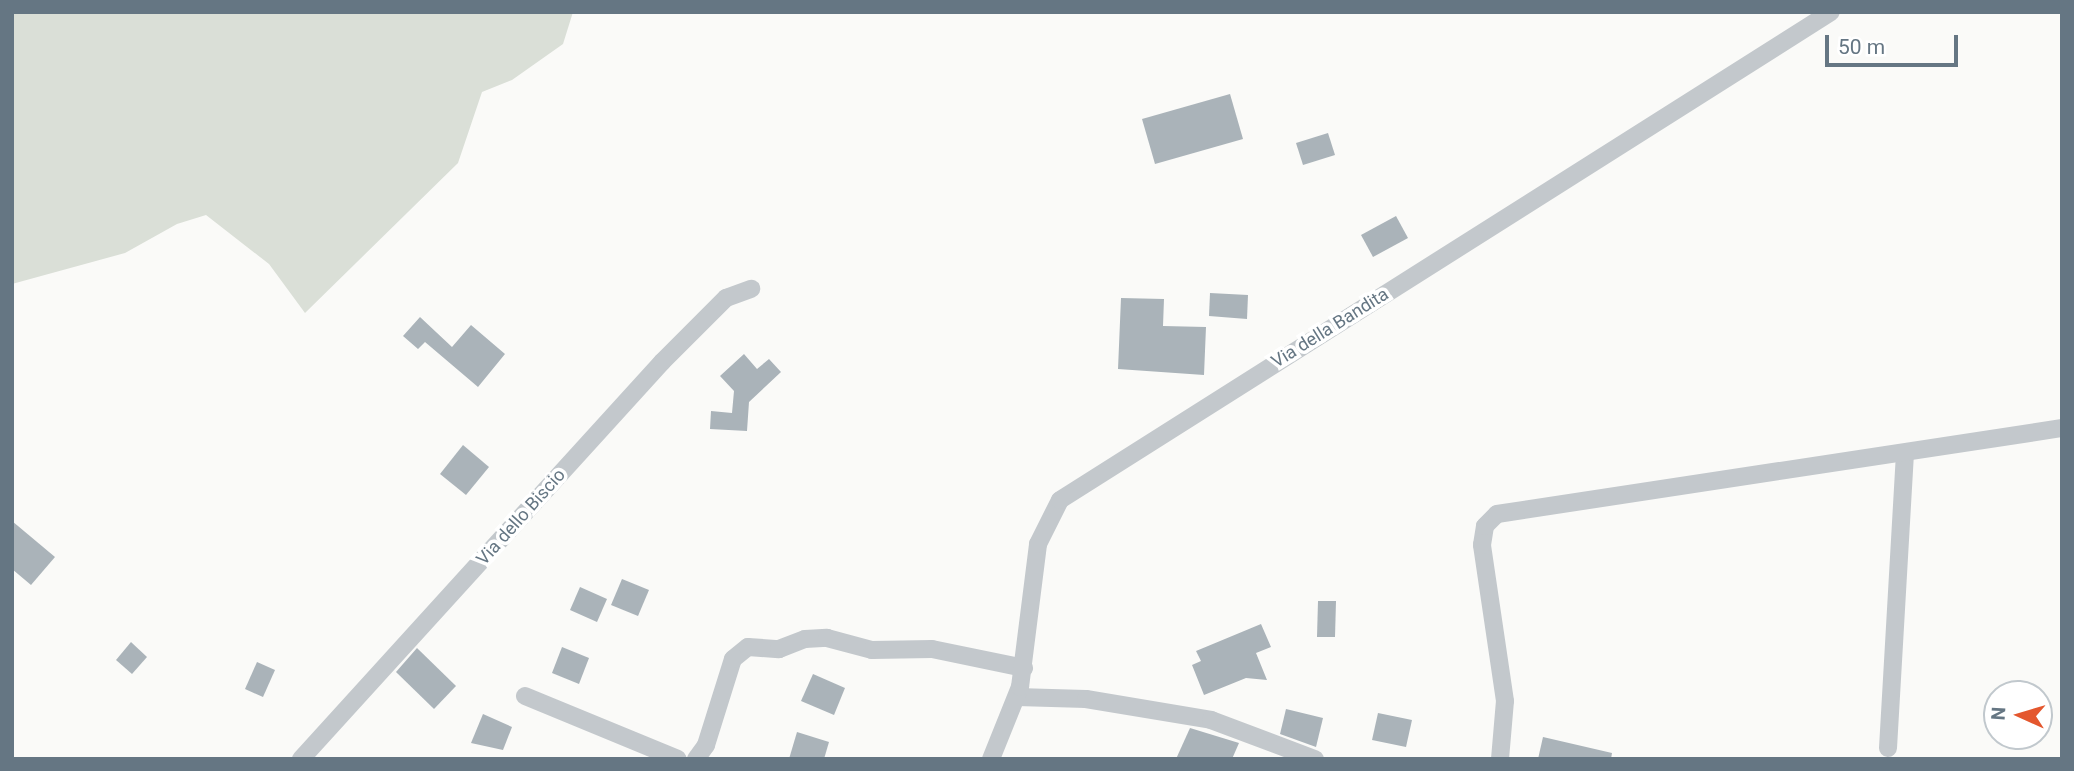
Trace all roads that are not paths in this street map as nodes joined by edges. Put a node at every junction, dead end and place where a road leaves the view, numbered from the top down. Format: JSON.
{"nodes":[{"id":1,"x":1831,"y":12,"type":"edge"},
{"id":2,"x":751,"y":289,"type":"dead end"},
{"id":3,"x":2062,"y":428,"type":"edge"},
{"id":4,"x":1905,"y":455,"type":"junction"},
{"id":5,"x":1024,"y":667,"type":"junction"},
{"id":6,"x":525,"y":696,"type":"dead end"},
{"id":7,"x":1017,"y":697,"type":"junction"},
{"id":8,"x":1888,"y":748,"type":"dead end"},
{"id":9,"x":301,"y":759,"type":"edge"},
{"id":10,"x":678,"y":759,"type":"edge"},
{"id":11,"x":696,"y":759,"type":"edge"},
{"id":12,"x":991,"y":759,"type":"edge"},
{"id":13,"x":1315,"y":759,"type":"edge"},
{"id":14,"x":1500,"y":759,"type":"edge"}],
"edges":[{"from":1,"to":5,"type":"street","name":"Via della Bandita"},
{"from":2,"to":9,"type":"street","name":"Via dello Biscio"},
{"from":3,"to":4,"type":"street"},
{"from":4,"to":8,"type":"street"},
{"from":4,"to":14,"type":"street"},
{"from":5,"to":7,"type":"street","name":"Via della Bandita"},
{"from":5,"to":11,"type":"street"},
{"from":6,"to":10,"type":"street"},
{"from":7,"to":12,"type":"street","name":"Via della Bandita"},
{"from":7,"to":13,"type":"street"}]}
